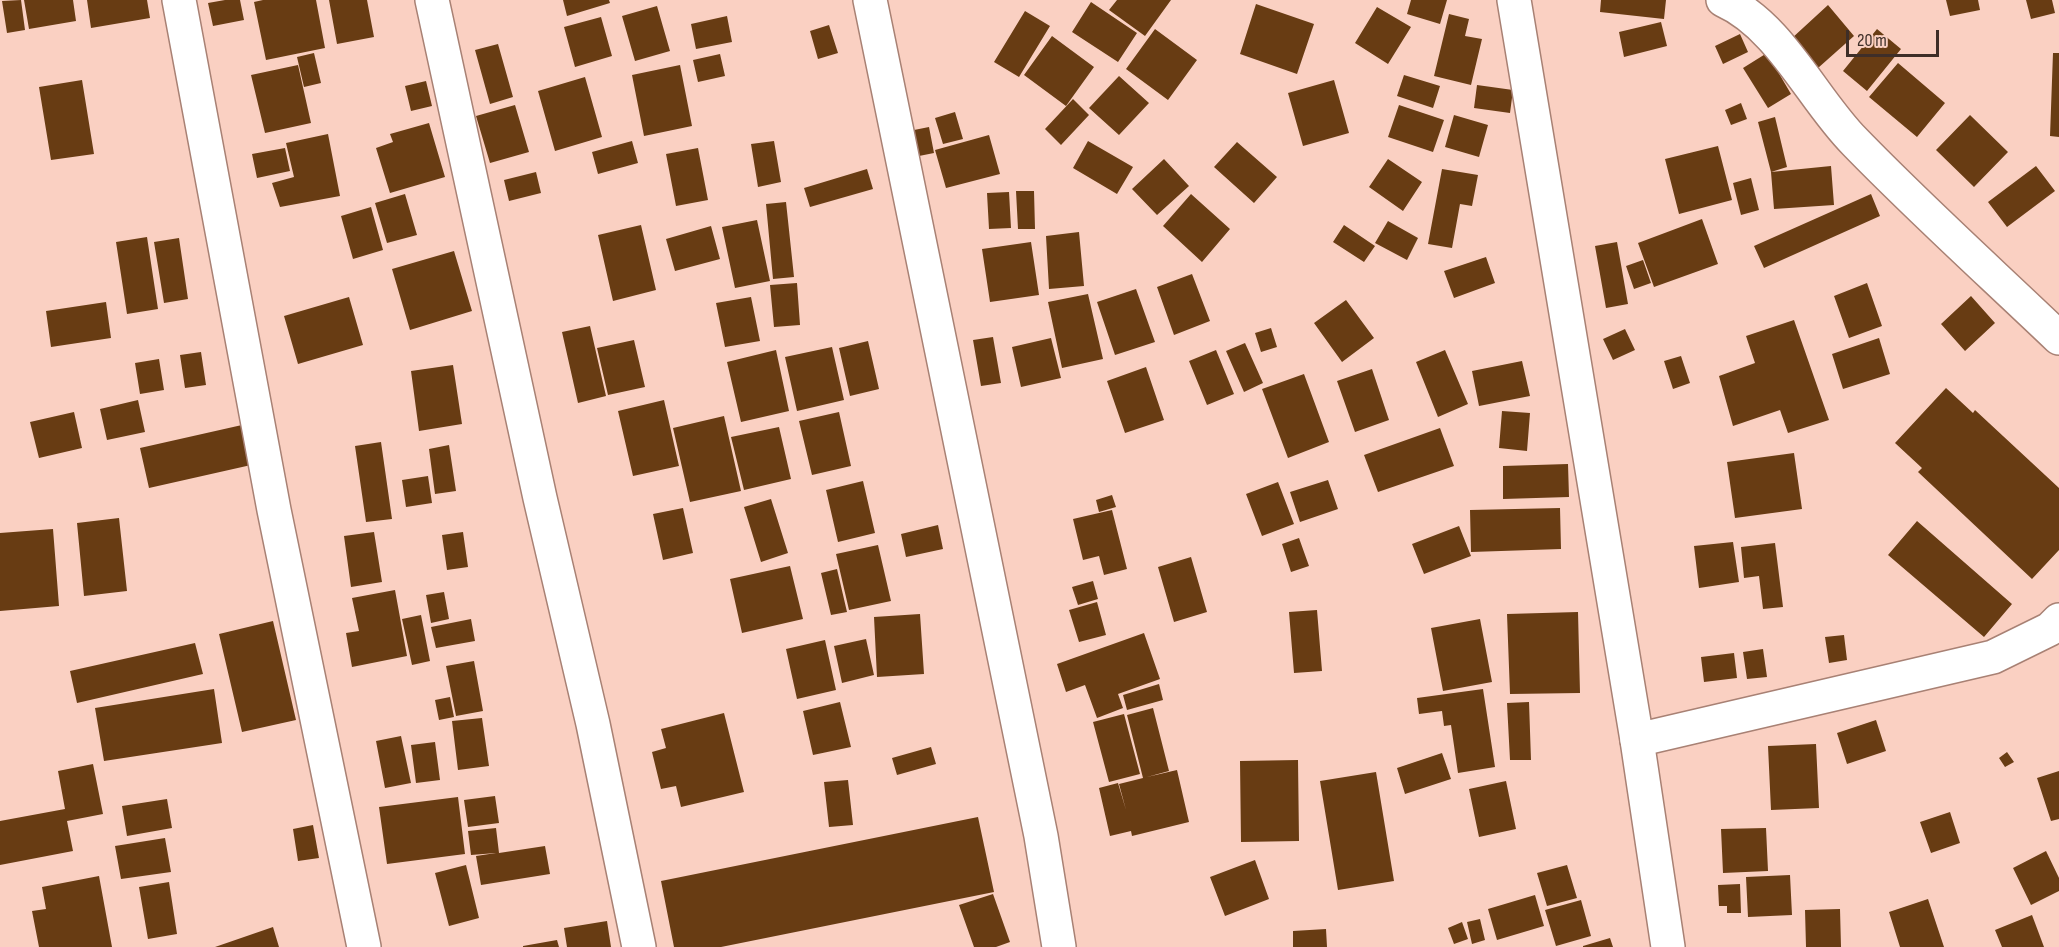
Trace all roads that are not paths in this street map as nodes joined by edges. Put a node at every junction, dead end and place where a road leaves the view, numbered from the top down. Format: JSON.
{"nodes":[{"id":1,"x":179,"y":0,"type":"edge"},
{"id":2,"x":432,"y":0,"type":"edge"},
{"id":3,"x":870,"y":0,"type":"edge"},
{"id":4,"x":1514,"y":0,"type":"edge"},
{"id":5,"x":1723,"y":0,"type":"edge"},
{"id":6,"x":2059,"y":338,"type":"edge"},
{"id":7,"x":2059,"y":620,"type":"edge"},
{"id":8,"x":1637,"y":740,"type":"junction"},
{"id":9,"x":364,"y":947,"type":"edge"},
{"id":10,"x":639,"y":947,"type":"edge"},
{"id":11,"x":1059,"y":947,"type":"edge"},
{"id":12,"x":1668,"y":947,"type":"edge"}],
"edges":[{"from":1,"to":9,"type":"street"},
{"from":2,"to":10,"type":"street"},
{"from":3,"to":11,"type":"street"},
{"from":4,"to":8,"type":"street"},
{"from":5,"to":6,"type":"street"},
{"from":7,"to":8,"type":"street"},
{"from":8,"to":12,"type":"street"}]}
